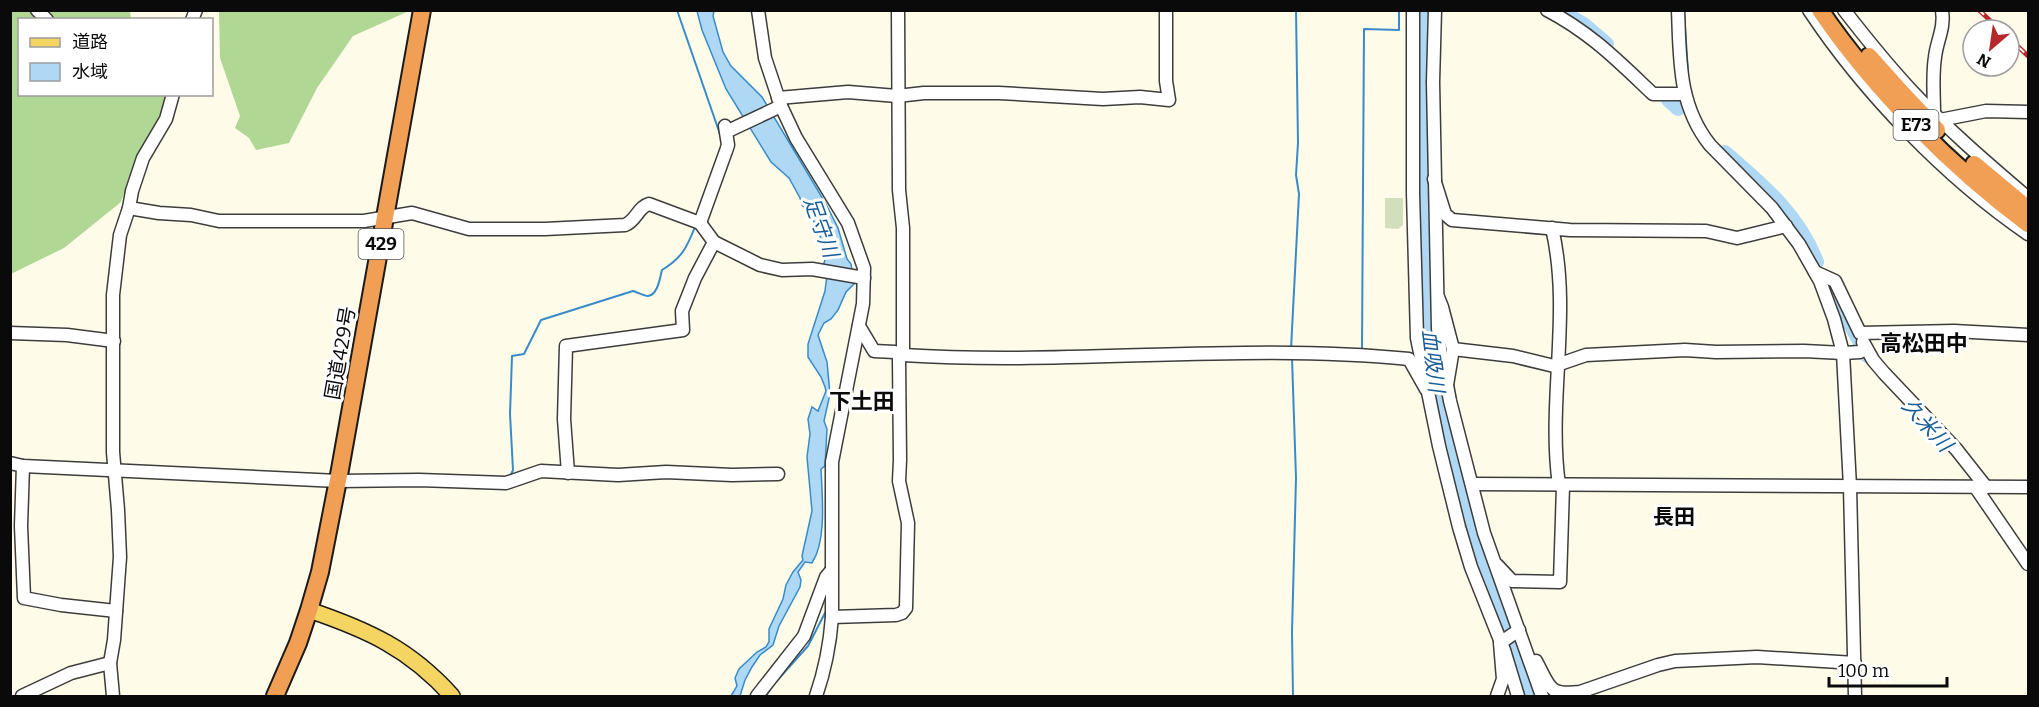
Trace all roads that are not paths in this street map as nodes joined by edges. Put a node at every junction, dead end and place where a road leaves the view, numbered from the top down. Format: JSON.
{"nodes":[{"id":1,"x":422,"y":10,"type":"edge"},
{"id":2,"x":758,"y":10,"type":"edge"},
{"id":3,"x":898,"y":10,"type":"edge"},
{"id":4,"x":1166,"y":10,"type":"edge"},
{"id":5,"x":1413,"y":10,"type":"edge"},
{"id":6,"x":1435,"y":10,"type":"edge"},
{"id":7,"x":1547,"y":10,"type":"edge"},
{"id":8,"x":1678,"y":10,"type":"edge"},
{"id":9,"x":1809,"y":10,"type":"edge"},
{"id":10,"x":1820,"y":10,"type":"edge"},
{"id":11,"x":1834,"y":10,"type":"edge"},
{"id":12,"x":1844,"y":10,"type":"edge"},
{"id":13,"x":1942,"y":10,"type":"edge"},
{"id":14,"x":1684,"y":94,"type":"junction"},
{"id":15,"x":172,"y":96,"type":"edge"},
{"id":16,"x":895,"y":96,"type":"junction"},
{"id":17,"x":779,"y":104,"type":"junction"},
{"id":18,"x":2028,"y":112,"type":"edge"},
{"id":19,"x":1937,"y":117,"type":"junction"},
{"id":20,"x":1434,"y":178,"type":"junction"},
{"id":21,"x":2028,"y":198,"type":"edge"},
{"id":22,"x":129,"y":208,"type":"junction"},
{"id":23,"x":2028,"y":209,"type":"edge"},
{"id":24,"x":386,"y":218,"type":"junction"},
{"id":25,"x":698,"y":223,"type":"junction"},
{"id":26,"x":2028,"y":224,"type":"edge"},
{"id":27,"x":1786,"y":226,"type":"junction"},
{"id":28,"x":1552,"y":228,"type":"junction"},
{"id":29,"x":2028,"y":234,"type":"edge"},
{"id":30,"x":714,"y":242,"type":"junction"},
{"id":31,"x":1815,"y":272,"type":"junction"},
{"id":32,"x":862,"y":278,"type":"junction"},
{"id":33,"x":1438,"y":297,"type":"junction"},
{"id":34,"x":859,"y":326,"type":"junction"},
{"id":35,"x":10,"y":333,"type":"edge"},
{"id":36,"x":1860,"y":333,"type":"junction"},
{"id":37,"x":2028,"y":335,"type":"edge"},
{"id":38,"x":114,"y":341,"type":"junction"},
{"id":39,"x":1453,"y":349,"type":"junction"},
{"id":40,"x":1863,"y":349,"type":"junction"},
{"id":41,"x":1843,"y":353,"type":"junction"},
{"id":42,"x":899,"y":354,"type":"junction"},
{"id":43,"x":1558,"y":366,"type":"junction"},
{"id":44,"x":1447,"y":384,"type":"junction"},
{"id":45,"x":1428,"y":389,"type":"junction"},
{"id":46,"x":17,"y":465,"type":"edge"},
{"id":47,"x":114,"y":467,"type":"junction"},
{"id":48,"x":567,"y":473,"type":"junction"},
{"id":49,"x":778,"y":474,"type":"dead end"},
{"id":50,"x":339,"y":478,"type":"junction"},
{"id":51,"x":1472,"y":484,"type":"junction"},
{"id":52,"x":1561,"y":485,"type":"junction"},
{"id":53,"x":1850,"y":487,"type":"junction"},
{"id":54,"x":1981,"y":487,"type":"junction"},
{"id":55,"x":2028,"y":487,"type":"edge"},
{"id":56,"x":1493,"y":559,"type":"junction"},
{"id":57,"x":2028,"y":564,"type":"edge"},
{"id":58,"x":831,"y":570,"type":"junction"},
{"id":59,"x":309,"y":610,"type":"junction"},
{"id":60,"x":116,"y":611,"type":"junction"},
{"id":61,"x":832,"y":617,"type":"junction"},
{"id":62,"x":1517,"y":632,"type":"junction"},
{"id":63,"x":1501,"y":643,"type":"junction"},
{"id":64,"x":1526,"y":649,"type":"junction"},
{"id":65,"x":110,"y":663,"type":"junction"},
{"id":66,"x":1855,"y":663,"type":"junction"},
{"id":67,"x":22,"y":696,"type":"edge"},
{"id":68,"x":114,"y":696,"type":"edge"},
{"id":69,"x":275,"y":696,"type":"edge"},
{"id":70,"x":452,"y":696,"type":"edge"},
{"id":71,"x":757,"y":696,"type":"edge"},
{"id":72,"x":816,"y":696,"type":"edge"},
{"id":73,"x":1497,"y":696,"type":"edge"},
{"id":74,"x":1518,"y":696,"type":"edge"},
{"id":75,"x":1542,"y":696,"type":"edge"},
{"id":76,"x":1856,"y":696,"type":"edge"}],
"edges":[{"from":1,"to":24,"type":"highway","name":"国道429号","number":"429"},
{"from":2,"to":17,"type":"street"},
{"from":3,"to":16,"type":"street"},
{"from":4,"to":16,"type":"street"},
{"from":5,"to":45,"type":"street"},
{"from":6,"to":20,"type":"street"},
{"from":7,"to":14,"type":"street"},
{"from":8,"to":14,"type":"street"},
{"from":9,"to":29,"type":"street"},
{"from":10,"to":26,"type":"highway","number":"E73"},
{"from":11,"to":23,"type":"highway","number":"E73"},
{"from":12,"to":19,"type":"street"},
{"from":13,"to":19,"type":"street"},
{"from":14,"to":27,"type":"street"},
{"from":15,"to":22,"type":"street"},
{"from":16,"to":17,"type":"street"},
{"from":16,"to":42,"type":"street"},
{"from":17,"to":25,"type":"street"},
{"from":17,"to":32,"type":"street"},
{"from":18,"to":19,"type":"street"},
{"from":19,"to":21,"type":"street"},
{"from":20,"to":28,"type":"street"},
{"from":20,"to":33,"type":"street"},
{"from":22,"to":24,"type":"street"},
{"from":22,"to":38,"type":"street"},
{"from":24,"to":25,"type":"street"},
{"from":24,"to":50,"type":"highway","name":"国道429号","number":"429"},
{"from":25,"to":30,"type":"street"},
{"from":27,"to":28,"type":"street"},
{"from":27,"to":31,"type":"street"},
{"from":28,"to":43,"type":"street"},
{"from":30,"to":32,"type":"street"},
{"from":30,"to":48,"type":"street"},
{"from":31,"to":36,"type":"street"},
{"from":31,"to":41,"type":"street"},
{"from":32,"to":34,"type":"street"},
{"from":33,"to":39,"type":"street"},
{"from":33,"to":44,"type":"street"},
{"from":34,"to":42,"type":"street"},
{"from":34,"to":58,"type":"street"},
{"from":35,"to":38,"type":"street"},
{"from":36,"to":37,"type":"street"},
{"from":36,"to":40,"type":"street"},
{"from":38,"to":47,"type":"street"},
{"from":39,"to":43,"type":"street"},
{"from":39,"to":44,"type":"street"},
{"from":40,"to":41,"type":"street"},
{"from":40,"to":54,"type":"street"},
{"from":41,"to":43,"type":"street"},
{"from":41,"to":53,"type":"street"},
{"from":42,"to":45,"type":"street"},
{"from":42,"to":61,"type":"street"},
{"from":43,"to":52,"type":"street"},
{"from":44,"to":45,"type":"street"},
{"from":44,"to":51,"type":"street"},
{"from":45,"to":63,"type":"street"},
{"from":46,"to":47,"type":"street"},
{"from":46,"to":60,"type":"street"},
{"from":47,"to":50,"type":"street"},
{"from":47,"to":60,"type":"street"},
{"from":48,"to":49,"type":"street"},
{"from":48,"to":50,"type":"street"},
{"from":50,"to":59,"type":"highway","name":"国道429号","number":"429"},
{"from":51,"to":52,"type":"street"},
{"from":51,"to":56,"type":"street"},
{"from":52,"to":53,"type":"street"},
{"from":52,"to":56,"type":"street"},
{"from":53,"to":54,"type":"street"},
{"from":53,"to":66,"type":"street"},
{"from":54,"to":55,"type":"street"},
{"from":54,"to":57,"type":"street"},
{"from":56,"to":62,"type":"street"},
{"from":58,"to":61,"type":"street"},
{"from":58,"to":71,"type":"street"},
{"from":59,"to":69,"type":"highway","name":"国道429号","number":"429"},
{"from":59,"to":70,"type":"main road"},
{"from":60,"to":65,"type":"street"},
{"from":61,"to":72,"type":"street"},
{"from":62,"to":63,"type":"street"},
{"from":62,"to":64,"type":"street"},
{"from":63,"to":73,"type":"street"},
{"from":63,"to":74,"type":"street"},
{"from":64,"to":66,"type":"street"},
{"from":64,"to":75,"type":"street"},
{"from":65,"to":67,"type":"street"},
{"from":65,"to":68,"type":"street"},
{"from":66,"to":76,"type":"street"}]}
